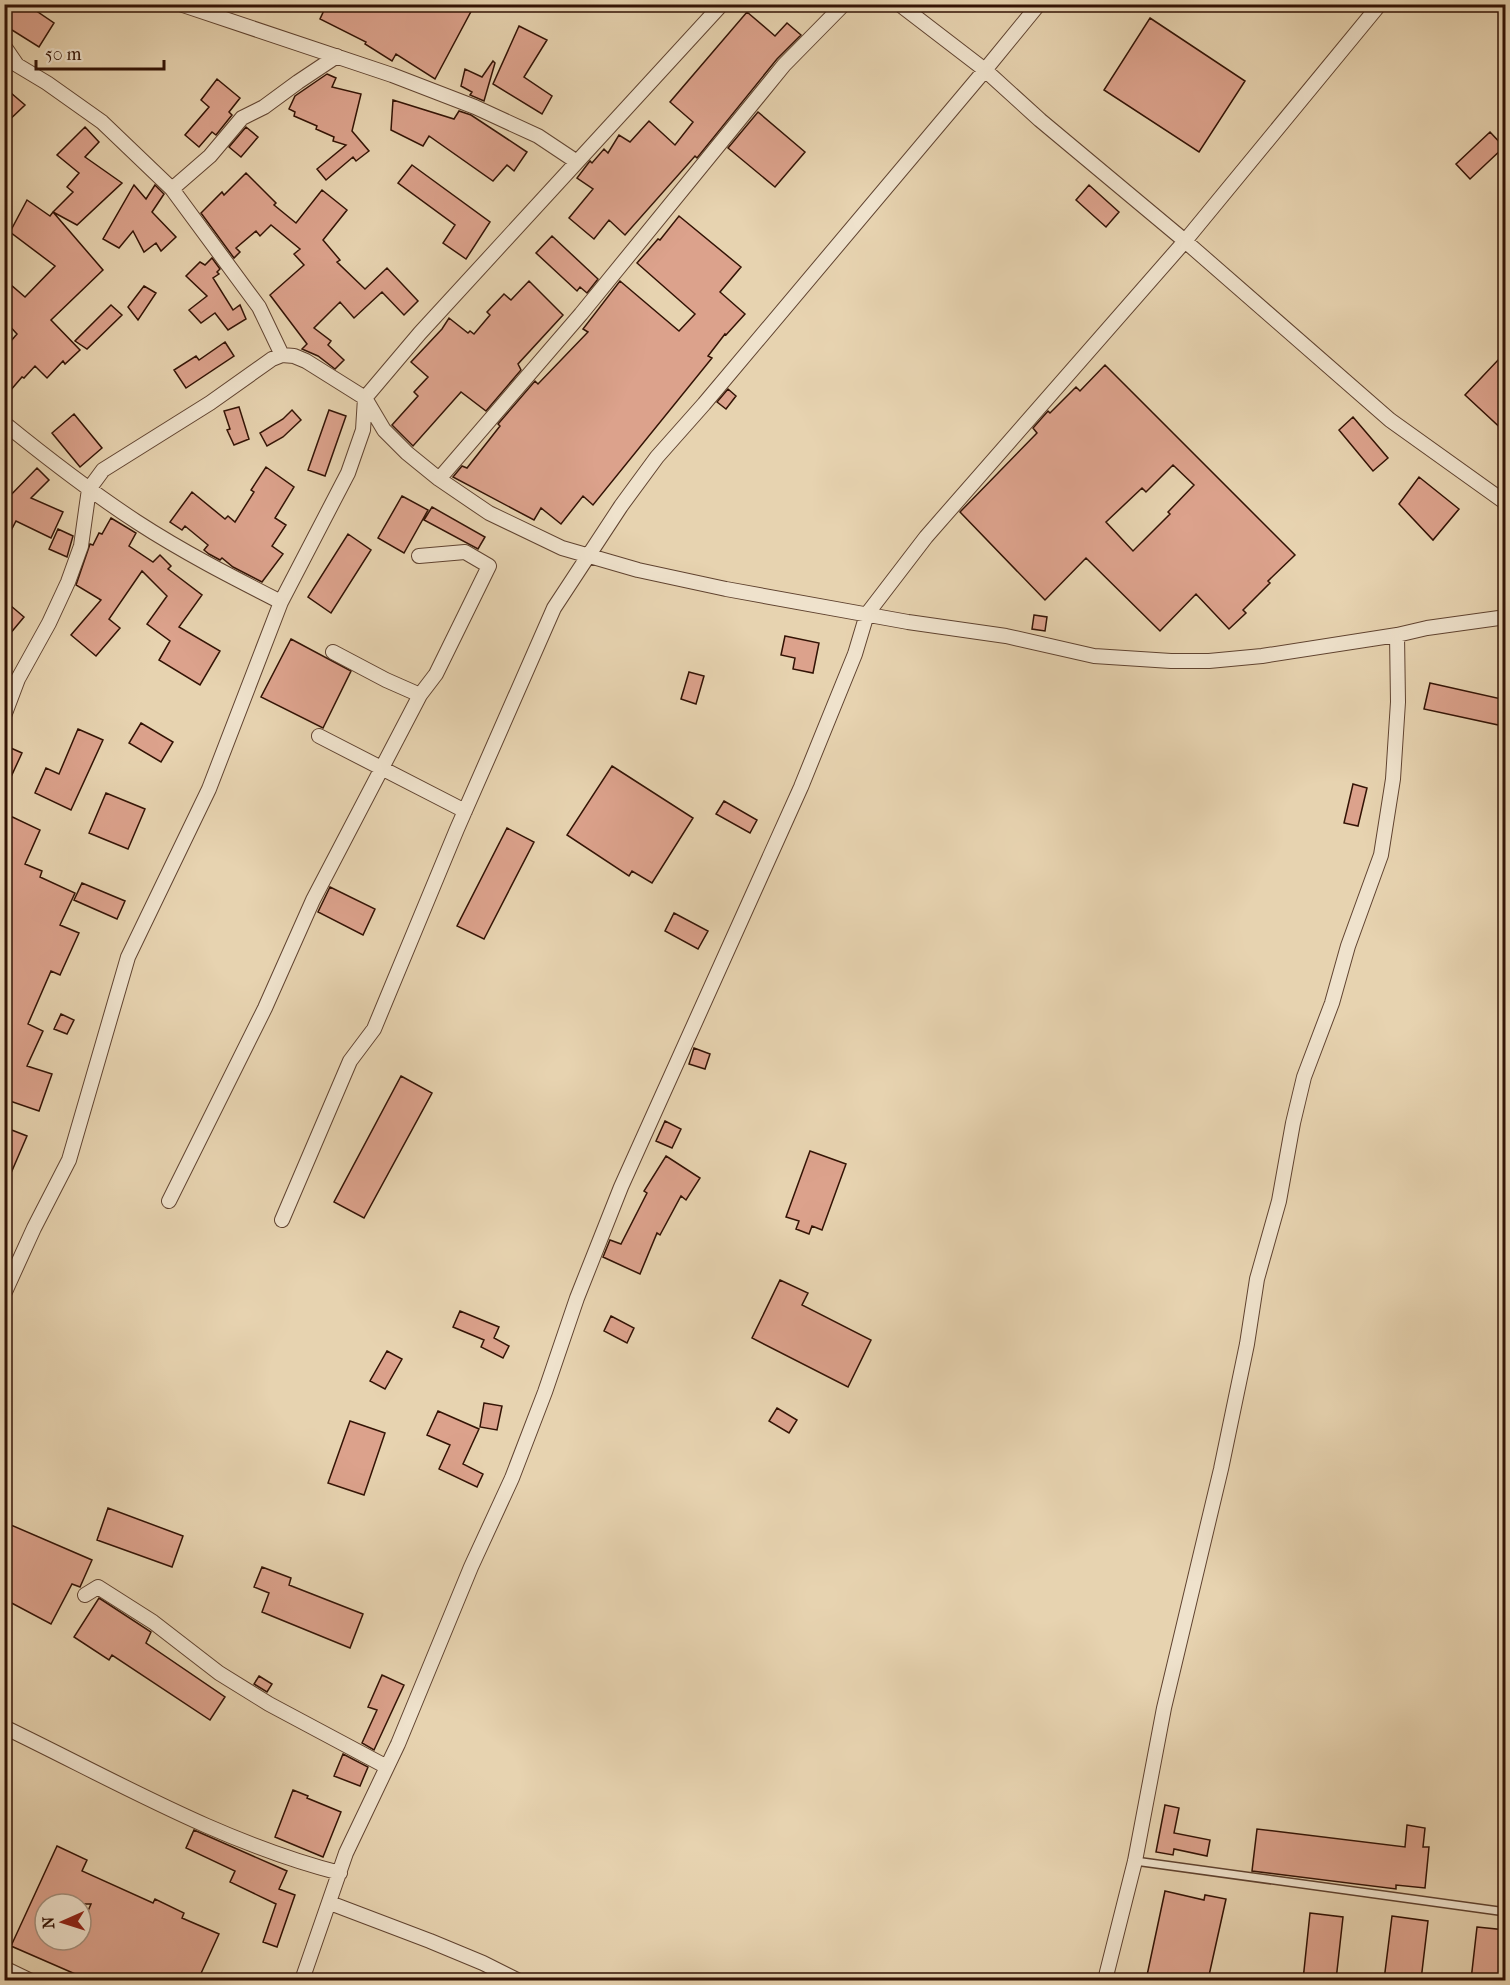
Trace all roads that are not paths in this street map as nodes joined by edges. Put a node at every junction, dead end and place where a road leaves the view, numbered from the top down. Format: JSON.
{"nodes":[{"id":1,"x":180,"y":4,"type":"edge"},
{"id":2,"x":722,"y":4,"type":"edge"},
{"id":3,"x":844,"y":4,"type":"edge"},
{"id":4,"x":899,"y":4,"type":"edge"},
{"id":5,"x":1039,"y":4,"type":"edge"},
{"id":6,"x":1380,"y":4,"type":"edge"},
{"id":7,"x":4,"y":46,"type":"edge"},
{"id":8,"x":337,"y":56,"type":"junction"},
{"id":9,"x":986,"y":70,"type":"junction"},
{"id":10,"x":577,"y":162,"type":"junction"},
{"id":11,"x":172,"y":189,"type":"junction"},
{"id":12,"x":1185,"y":241,"type":"junction"},
{"id":13,"x":282,"y":355,"type":"junction"},
{"id":14,"x":365,"y":398,"type":"junction"},
{"id":15,"x":4,"y":423,"type":"edge"},
{"id":16,"x":439,"y":479,"type":"junction"},
{"id":17,"x":89,"y":489,"type":"junction"},
{"id":18,"x":1506,"y":503,"type":"edge"},
{"id":19,"x":419,"y":555,"type":"dead end"},
{"id":20,"x":590,"y":556,"type":"junction"},
{"id":21,"x":281,"y":602,"type":"junction"},
{"id":22,"x":867,"y":614,"type":"junction"},
{"id":23,"x":1506,"y":617,"type":"edge"},
{"id":24,"x":1397,"y":635,"type":"junction"},
{"id":25,"x":333,"y":652,"type":"dead end"},
{"id":26,"x":4,"y":674,"type":"edge"},
{"id":27,"x":18,"y":679,"type":"junction"},
{"id":28,"x":420,"y":695,"type":"junction"},
{"id":29,"x":4,"y":716,"type":"edge"},
{"id":30,"x":319,"y":736,"type":"dead end"},
{"id":31,"x":382,"y":769,"type":"junction"},
{"id":32,"x":465,"y":811,"type":"junction"},
{"id":33,"x":169,"y":1201,"type":"dead end"},
{"id":34,"x":282,"y":1220,"type":"dead end"},
{"id":35,"x":4,"y":1294,"type":"edge"},
{"id":36,"x":85,"y":1594,"type":"dead end"},
{"id":37,"x":4,"y":1727,"type":"edge"},
{"id":38,"x":387,"y":1767,"type":"junction"},
{"id":39,"x":1134,"y":1861,"type":"junction"},
{"id":40,"x":340,"y":1873,"type":"junction"},
{"id":41,"x":330,"y":1903,"type":"junction"},
{"id":42,"x":1506,"y":1912,"type":"edge"},
{"id":43,"x":4,"y":1968,"type":"edge"},
{"id":44,"x":29,"y":1980,"type":"edge"},
{"id":45,"x":302,"y":1980,"type":"edge"},
{"id":46,"x":517,"y":1980,"type":"edge"},
{"id":47,"x":1105,"y":1980,"type":"edge"}],
"edges":[{"from":1,"to":8,"type":"street"},
{"from":2,"to":10,"type":"street"},
{"from":3,"to":16,"type":"street"},
{"from":4,"to":9,"type":"street"},
{"from":5,"to":9,"type":"street"},
{"from":6,"to":12,"type":"street"},
{"from":7,"to":11,"type":"street"},
{"from":8,"to":10,"type":"street"},
{"from":8,"to":11,"type":"street"},
{"from":9,"to":12,"type":"street"},
{"from":9,"to":20,"type":"street"},
{"from":10,"to":14,"type":"street"},
{"from":11,"to":13,"type":"street"},
{"from":12,"to":18,"type":"street"},
{"from":12,"to":22,"type":"street"},
{"from":13,"to":14,"type":"street"},
{"from":13,"to":17,"type":"street"},
{"from":14,"to":16,"type":"street"},
{"from":14,"to":21,"type":"street"},
{"from":15,"to":17,"type":"street"},
{"from":16,"to":20,"type":"street"},
{"from":17,"to":21,"type":"street"},
{"from":17,"to":27,"type":"street"},
{"from":19,"to":28,"type":"street"},
{"from":20,"to":22,"type":"street"},
{"from":20,"to":32,"type":"street"},
{"from":21,"to":35,"type":"street"},
{"from":22,"to":24,"type":"street"},
{"from":22,"to":38,"type":"street"},
{"from":23,"to":24,"type":"street"},
{"from":24,"to":39,"type":"street"},
{"from":25,"to":28,"type":"street"},
{"from":26,"to":27,"type":"street"},
{"from":27,"to":29,"type":"street"},
{"from":28,"to":31,"type":"street"},
{"from":30,"to":31,"type":"street"},
{"from":31,"to":32,"type":"street"},
{"from":31,"to":33,"type":"street"},
{"from":32,"to":34,"type":"street"},
{"from":36,"to":38,"type":"street"},
{"from":37,"to":40,"type":"street"},
{"from":38,"to":40,"type":"street"},
{"from":39,"to":42,"type":"lane"},
{"from":39,"to":47,"type":"street"},
{"from":40,"to":41,"type":"street"},
{"from":41,"to":45,"type":"street"},
{"from":41,"to":46,"type":"street"},
{"from":43,"to":44,"type":"street"}]}
